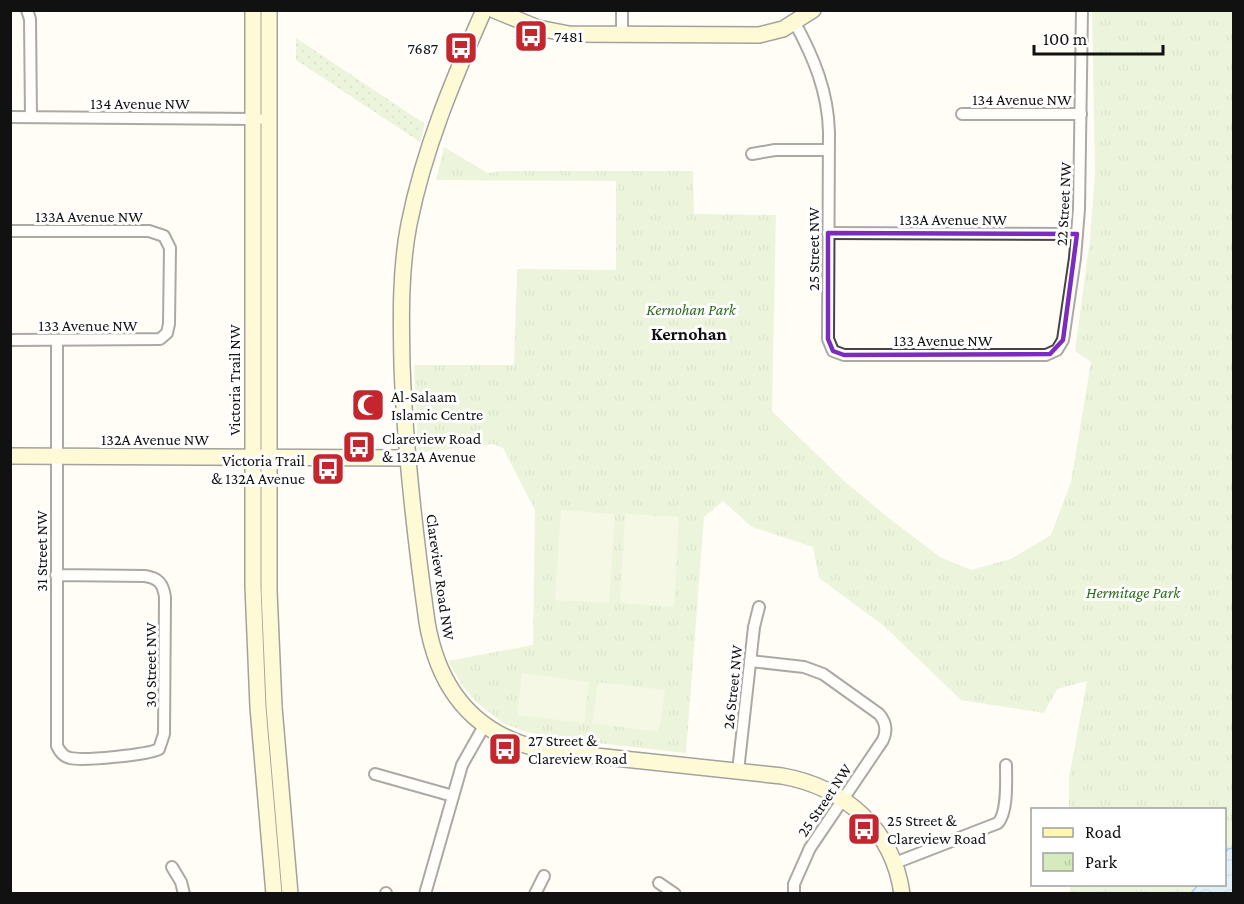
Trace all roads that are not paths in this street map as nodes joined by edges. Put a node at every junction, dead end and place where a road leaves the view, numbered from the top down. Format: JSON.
{"nodes":[{"id":1,"x":27,"y":10,"type":"edge"},
{"id":2,"x":254,"y":10,"type":"edge"},
{"id":3,"x":269,"y":10,"type":"edge"},
{"id":4,"x":484,"y":10,"type":"edge"},
{"id":5,"x":494,"y":10,"type":"edge"},
{"id":6,"x":622,"y":10,"type":"edge"},
{"id":7,"x":813,"y":10,"type":"edge"},
{"id":8,"x":1082,"y":10,"type":"edge"},
{"id":9,"x":795,"y":23,"type":"junction"},
{"id":10,"x":622,"y":35,"type":"junction"},
{"id":11,"x":962,"y":114,"type":"dead end"},
{"id":12,"x":1081,"y":114,"type":"junction"},
{"id":13,"x":10,"y":117,"type":"edge"},
{"id":14,"x":31,"y":117,"type":"junction"},
{"id":15,"x":261,"y":119,"type":"junction"},
{"id":16,"x":828,"y":150,"type":"junction"},
{"id":17,"x":752,"y":154,"type":"dead end"},
{"id":18,"x":10,"y":231,"type":"edge"},
{"id":19,"x":828,"y":233,"type":"junction"},
{"id":20,"x":1077,"y":234,"type":"junction"},
{"id":21,"x":164,"y":337,"type":"joint"},
{"id":22,"x":10,"y":340,"type":"edge"},
{"id":23,"x":57,"y":340,"type":"junction"},
{"id":24,"x":831,"y":348,"type":"joint"},
{"id":25,"x":1057,"y":350,"type":"joint"},
{"id":26,"x":10,"y":456,"type":"edge"},
{"id":27,"x":57,"y":456,"type":"junction"},
{"id":28,"x":252,"y":458,"type":"junction"},
{"id":29,"x":268,"y":458,"type":"junction"},
{"id":30,"x":407,"y":458,"type":"junction"},
{"id":31,"x":56,"y":575,"type":"junction"},
{"id":32,"x":759,"y":607,"type":"dead end"},
{"id":33,"x":750,"y":661,"type":"junction"},
{"id":34,"x":484,"y":726,"type":"junction"},
{"id":35,"x":159,"y":748,"type":"joint"},
{"id":36,"x":1006,"y":765,"type":"dead end"},
{"id":37,"x":738,"y":771,"type":"junction"},
{"id":38,"x":375,"y":774,"type":"dead end"},
{"id":39,"x":453,"y":795,"type":"junction"},
{"id":40,"x":843,"y":799,"type":"junction"},
{"id":41,"x":895,"y":863,"type":"junction"},
{"id":42,"x":172,"y":867,"type":"dead end"},
{"id":43,"x":544,"y":876,"type":"dead end"},
{"id":44,"x":659,"y":883,"type":"dead end"},
{"id":45,"x":184,"y":894,"type":"edge"},
{"id":46,"x":274,"y":894,"type":"edge"},
{"id":47,"x":290,"y":894,"type":"edge"},
{"id":48,"x":425,"y":894,"type":"edge"},
{"id":49,"x":536,"y":894,"type":"edge"},
{"id":50,"x":675,"y":894,"type":"edge"},
{"id":51,"x":794,"y":894,"type":"edge"},
{"id":52,"x":902,"y":894,"type":"edge"}],
"edges":[{"from":1,"to":14,"type":"street"},
{"from":2,"to":15,"type":"street","name":"Victoria Trail NW"},
{"from":3,"to":15,"type":"street","name":"Victoria Trail NW"},
{"from":4,"to":30,"type":"street","name":"Clareview Road NW"},
{"from":5,"to":10,"type":"street"},
{"from":6,"to":10,"type":"street"},
{"from":7,"to":9,"type":"street"},
{"from":8,"to":12,"type":"street","name":"22 Street NW"},
{"from":9,"to":10,"type":"street"},
{"from":9,"to":16,"type":"street","name":"25 Street NW"},
{"from":11,"to":12,"type":"street","name":"134 Avenue NW"},
{"from":12,"to":20,"type":"street","name":"22 Street NW"},
{"from":13,"to":14,"type":"street","name":"134 Avenue NW"},
{"from":14,"to":15,"type":"street","name":"134 Avenue NW"},
{"from":15,"to":28,"type":"street","name":"Victoria Trail NW"},
{"from":15,"to":29,"type":"street","name":"Victoria Trail NW"},
{"from":16,"to":17,"type":"street"},
{"from":16,"to":19,"type":"street","name":"25 Street NW"},
{"from":18,"to":21,"type":"street","name":"133A Avenue NW"},
{"from":19,"to":20,"type":"street","name":"133A Avenue NW"},
{"from":19,"to":24,"type":"street","name":"25 Street NW"},
{"from":20,"to":25,"type":"street","name":"22 Street NW"},
{"from":21,"to":23,"type":"street","name":"133 Avenue NW"},
{"from":22,"to":23,"type":"street","name":"133 Avenue NW"},
{"from":23,"to":27,"type":"street","name":"31 Street NW"},
{"from":24,"to":25,"type":"street","name":"133 Avenue NW"},
{"from":26,"to":27,"type":"street","name":"132A Avenue NW"},
{"from":27,"to":28,"type":"street","name":"132A Avenue NW"},
{"from":27,"to":31,"type":"street","name":"31 Street NW"},
{"from":28,"to":29,"type":"street","name":"132A Avenue NW"},
{"from":28,"to":46,"type":"street","name":"Victoria Trail NW"},
{"from":29,"to":30,"type":"street","name":"132A Avenue NW"},
{"from":29,"to":47,"type":"street","name":"Victoria Trail NW"},
{"from":30,"to":34,"type":"street","name":"Clareview Road NW"},
{"from":31,"to":35,"type":"street","name":"30 Street NW"},
{"from":31,"to":35,"type":"street","name":"31 Street NW"},
{"from":32,"to":33,"type":"street","name":"26 Street NW"},
{"from":33,"to":37,"type":"street","name":"26 Street NW"},
{"from":33,"to":40,"type":"street","name":"25 Street NW"},
{"from":34,"to":37,"type":"street","name":"Clareview Road NW"},
{"from":34,"to":39,"type":"street"},
{"from":36,"to":41,"type":"street"},
{"from":37,"to":40,"type":"street","name":"Clareview Road NW"},
{"from":38,"to":39,"type":"street"},
{"from":39,"to":48,"type":"street"},
{"from":40,"to":41,"type":"street","name":"Clareview Road NW"},
{"from":40,"to":51,"type":"street","name":"25 Street NW"},
{"from":41,"to":52,"type":"street","name":"Clareview Road NW"},
{"from":42,"to":45,"type":"street"},
{"from":43,"to":49,"type":"street"},
{"from":44,"to":50,"type":"street"}]}
